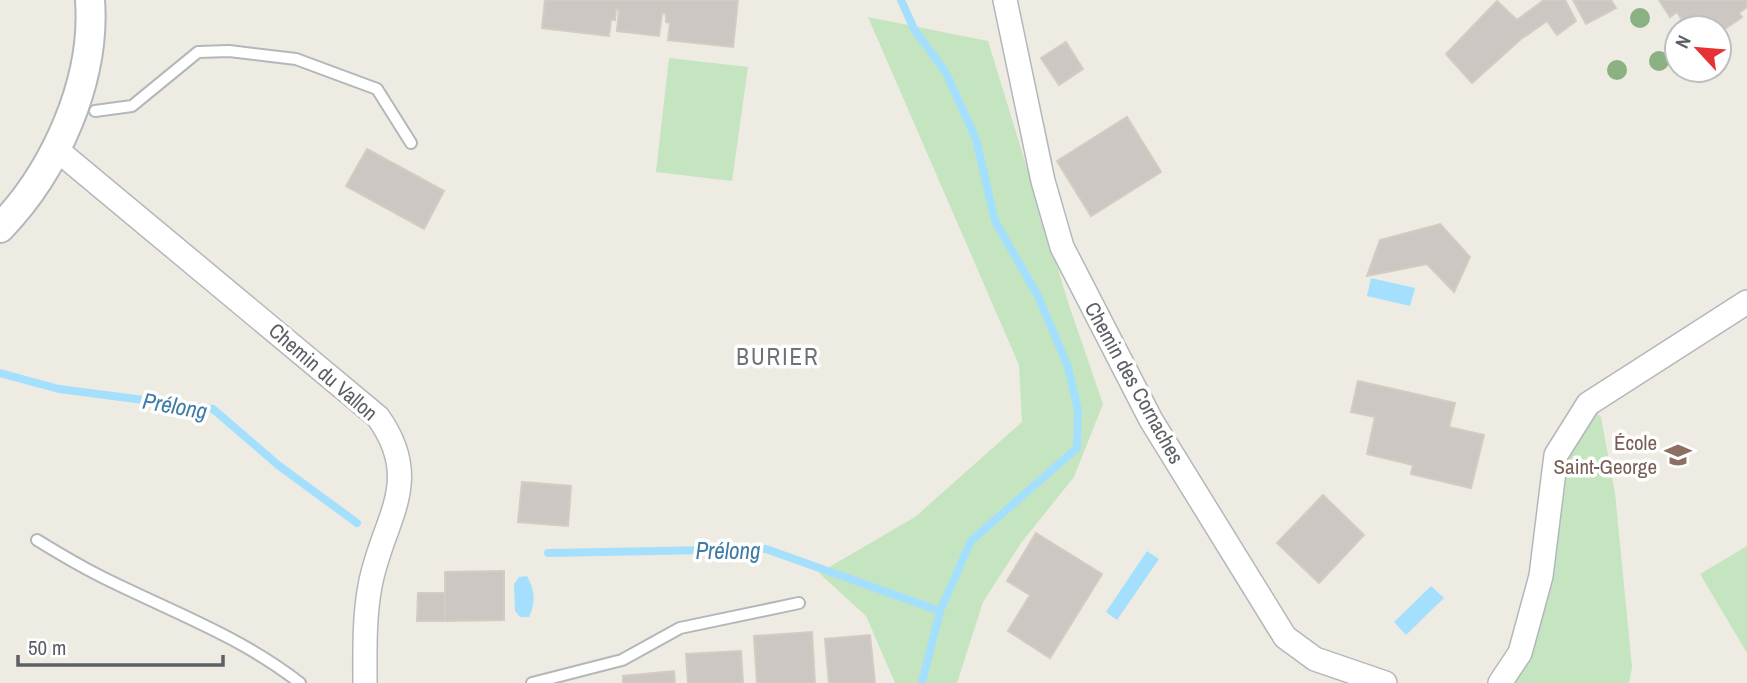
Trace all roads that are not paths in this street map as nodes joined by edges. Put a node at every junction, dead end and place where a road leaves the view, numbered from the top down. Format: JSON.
{"nodes":[{"id":1,"x":90,"y":0,"type":"edge"},
{"id":2,"x":1004,"y":0,"type":"edge"},
{"id":3,"x":95,"y":111,"type":"dead end"},
{"id":4,"x":411,"y":143,"type":"dead end"},
{"id":5,"x":56,"y":149,"type":"junction"},
{"id":6,"x":0,"y":228,"type":"edge"},
{"id":7,"x":1747,"y":302,"type":"edge"},
{"id":8,"x":37,"y":540,"type":"dead end"},
{"id":9,"x":799,"y":603,"type":"dead end"},
{"id":10,"x":300,"y":683,"type":"edge"},
{"id":11,"x":365,"y":683,"type":"edge"},
{"id":12,"x":531,"y":683,"type":"edge"},
{"id":13,"x":1385,"y":683,"type":"edge"},
{"id":14,"x":1500,"y":683,"type":"edge"}],
"edges":[{"from":1,"to":5,"type":"street"},
{"from":2,"to":13,"type":"street","name":"Chemin des Cornaches"},
{"from":3,"to":4,"type":"lane"},
{"from":5,"to":6,"type":"street"},
{"from":5,"to":11,"type":"street","name":"Chemin du Vallon"},
{"from":7,"to":14,"type":"street"},
{"from":8,"to":10,"type":"lane"},
{"from":9,"to":12,"type":"lane"}]}
